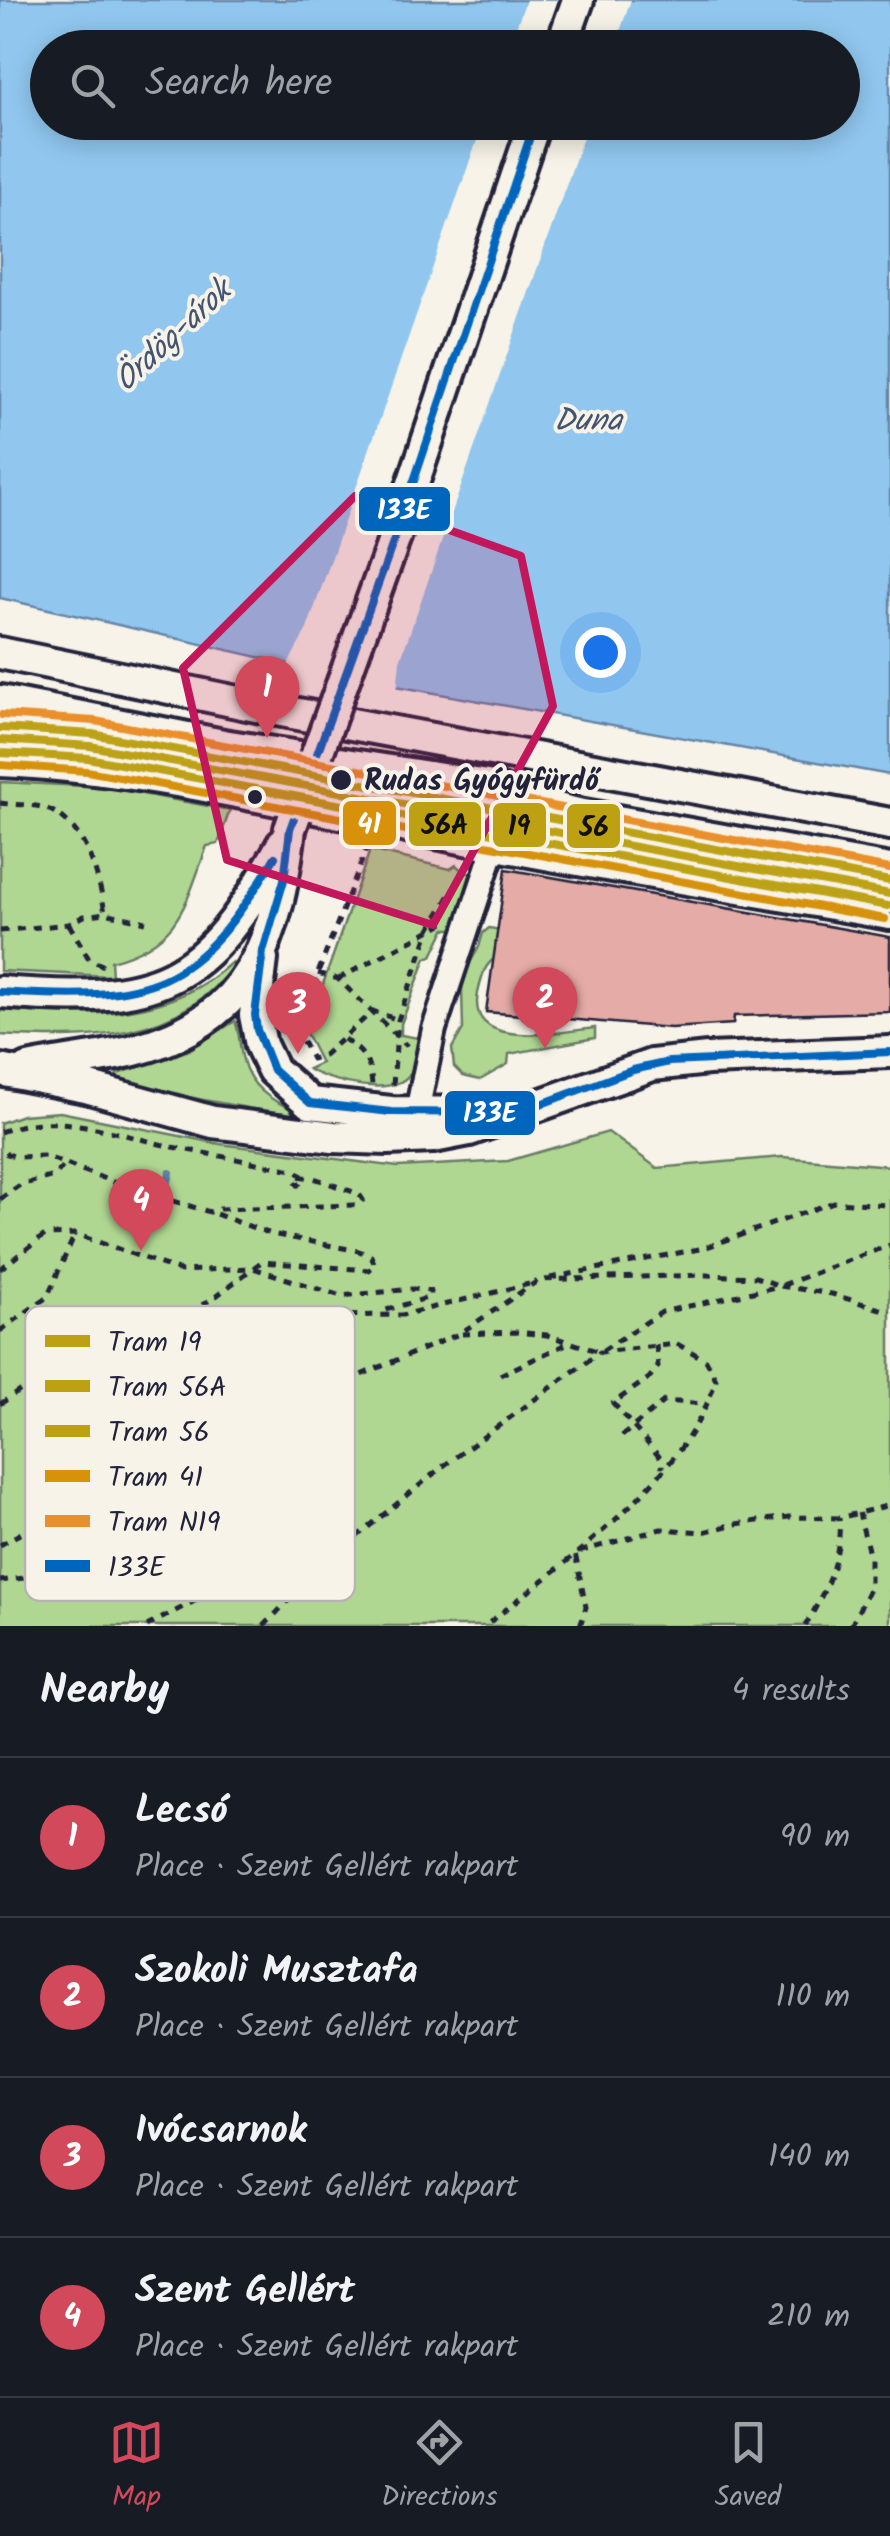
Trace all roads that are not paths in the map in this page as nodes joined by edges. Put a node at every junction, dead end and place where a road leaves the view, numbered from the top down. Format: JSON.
{"nodes":[{"id":1,"x":578,"y":0,"type":"edge"},
{"id":2,"x":567,"y":30,"type":"edge"},
{"id":3,"x":529,"y":140,"type":"edge"},
{"id":4,"x":0,"y":653,"type":"edge"},
{"id":5,"x":0,"y":701,"type":"edge"},
{"id":6,"x":0,"y":761,"type":"edge"},
{"id":7,"x":890,"y":824,"type":"edge"},
{"id":8,"x":290,"y":829,"type":"junction"},
{"id":9,"x":496,"y":844,"type":"junction"},
{"id":10,"x":890,"y":870,"type":"edge"},
{"id":11,"x":890,"y":914,"type":"edge"},
{"id":12,"x":263,"y":951,"type":"junction"},
{"id":13,"x":0,"y":992,"type":"edge"},
{"id":14,"x":890,"y":1052,"type":"edge"},
{"id":15,"x":6,"y":1073,"type":"edge"},
{"id":16,"x":405,"y":1105,"type":"junction"},
{"id":17,"x":517,"y":1113,"type":"junction"}],
"edges":[{"from":1,"to":2,"type":"main road"},
{"from":3,"to":8,"type":"main road","bridge":true},
{"from":4,"to":7,"type":"main road"},
{"from":5,"to":10,"type":"main road"},
{"from":6,"to":9,"type":"main road"},
{"from":8,"to":12,"type":"main road"},
{"from":8,"to":13,"type":"main road"},
{"from":9,"to":11,"type":"main road"},
{"from":9,"to":16,"type":"lane"},
{"from":12,"to":15,"type":"main road"},
{"from":12,"to":16,"type":"main road"},
{"from":14,"to":17,"type":"main road"},
{"from":15,"to":17,"type":"main road"},
{"from":16,"to":17,"type":"main road"}]}
